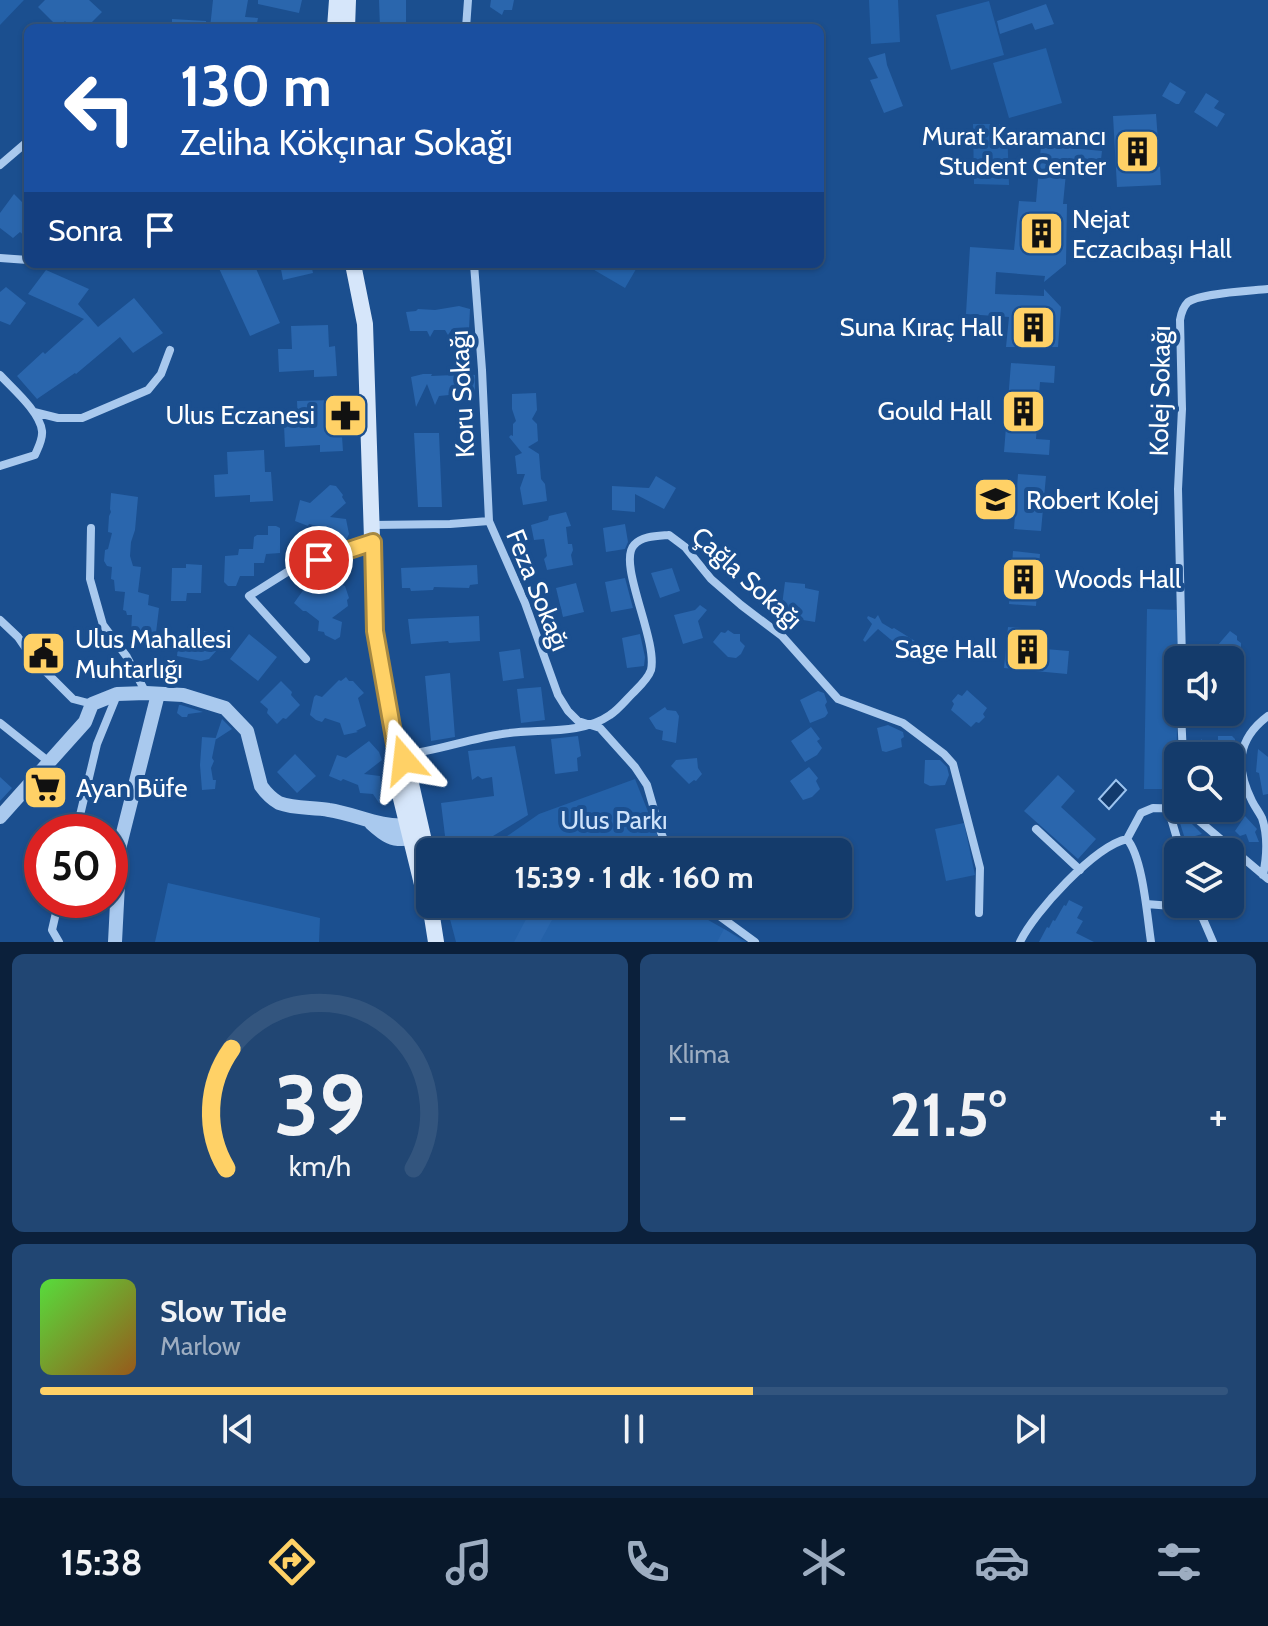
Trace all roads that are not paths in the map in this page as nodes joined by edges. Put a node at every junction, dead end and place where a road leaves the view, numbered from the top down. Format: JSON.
{"nodes":[{"id":1,"x":337,"y":0,"type":"edge"},
{"id":2,"x":348,"y":0,"type":"edge"},
{"id":3,"x":468,"y":0,"type":"edge"},
{"id":4,"x":337,"y":24,"type":"edge"},
{"id":5,"x":339,"y":24,"type":"edge"},
{"id":6,"x":466,"y":24,"type":"edge"},
{"id":7,"x":24,"y":144,"type":"edge"},
{"id":8,"x":0,"y":165,"type":"edge"},
{"id":9,"x":0,"y":258,"type":"edge"},
{"id":10,"x":24,"y":260,"type":"edge"},
{"id":11,"x":354,"y":268,"type":"edge"},
{"id":12,"x":474,"y":268,"type":"edge"},
{"id":13,"x":1268,"y":289,"type":"edge"},
{"id":14,"x":170,"y":350,"type":"dead end"},
{"id":15,"x":0,"y":375,"type":"edge"},
{"id":16,"x":34,"y":412,"type":"junction"},
{"id":17,"x":0,"y":466,"type":"edge"},
{"id":18,"x":489,"y":521,"type":"junction"},
{"id":19,"x":372,"y":525,"type":"junction"},
{"id":20,"x":91,"y":528,"type":"dead end"},
{"id":21,"x":373,"y":542,"type":"junction"},
{"id":22,"x":0,"y":620,"type":"edge"},
{"id":23,"x":1182,"y":646,"type":"edge"},
{"id":24,"x":306,"y":659,"type":"dead end"},
{"id":25,"x":117,"y":694,"type":"junction"},
{"id":26,"x":152,"y":694,"type":"junction"},
{"id":27,"x":92,"y":704,"type":"junction"},
{"id":28,"x":1268,"y":716,"type":"edge"},
{"id":29,"x":0,"y":723,"type":"edge"},
{"id":30,"x":591,"y":724,"type":"junction"},
{"id":31,"x":397,"y":755,"type":"junction"},
{"id":32,"x":49,"y":762,"type":"junction"},
{"id":33,"x":1164,"y":808,"type":"edge"},
{"id":34,"x":1,"y":814,"type":"edge"},
{"id":35,"x":80,"y":814,"type":"edge"},
{"id":36,"x":371,"y":822,"type":"junction"},
{"id":37,"x":1201,"y":822,"type":"edge"},
{"id":38,"x":1036,"y":829,"type":"dead end"},
{"id":39,"x":415,"y":830,"type":"junction"},
{"id":40,"x":388,"y":838,"type":"junction"},
{"id":41,"x":417,"y":838,"type":"edge"},
{"id":42,"x":663,"y":838,"type":"edge"},
{"id":43,"x":1127,"y":839,"type":"junction"},
{"id":44,"x":416,"y":860,"type":"edge"},
{"id":45,"x":1080,"y":870,"type":"junction"},
{"id":46,"x":1266,"y":877,"type":"edge"},
{"id":47,"x":1146,"y":904,"type":"junction"},
{"id":48,"x":1164,"y":905,"type":"edge"},
{"id":49,"x":979,"y":913,"type":"dead end"},
{"id":50,"x":55,"y":918,"type":"edge"},
{"id":51,"x":433,"y":918,"type":"edge"},
{"id":52,"x":722,"y":918,"type":"edge"},
{"id":53,"x":1203,"y":918,"type":"edge"},
{"id":54,"x":59,"y":942,"type":"edge"},
{"id":55,"x":115,"y":942,"type":"edge"},
{"id":56,"x":436,"y":942,"type":"edge"},
{"id":57,"x":755,"y":942,"type":"edge"},
{"id":58,"x":1020,"y":942,"type":"edge"},
{"id":59,"x":1151,"y":942,"type":"edge"},
{"id":60,"x":1213,"y":942,"type":"edge"}],
"edges":[{"from":1,"to":4,"type":"main road"},
{"from":2,"to":5,"type":"main road"},
{"from":3,"to":6,"type":"street"},
{"from":7,"to":8,"type":"street"},
{"from":9,"to":10,"type":"street"},
{"from":11,"to":19,"type":"main road"},
{"from":12,"to":18,"type":"street","name":"Koru Sokağı"},
{"from":13,"to":23,"type":"street","name":"Kolej Sokağı"},
{"from":14,"to":16,"type":"street"},
{"from":15,"to":16,"type":"street"},
{"from":16,"to":17,"type":"street"},
{"from":18,"to":19,"type":"street","name":"Feza Sokağı"},
{"from":18,"to":30,"type":"street","name":"Feza Sokağı"},
{"from":19,"to":21,"type":"main road"},
{"from":20,"to":26,"type":"street"},
{"from":21,"to":24,"type":"street"},
{"from":21,"to":31,"type":"main road"},
{"from":22,"to":27,"type":"street"},
{"from":25,"to":26,"type":"street"},
{"from":25,"to":27,"type":"street"},
{"from":25,"to":35,"type":"street"},
{"from":26,"to":36,"type":"street"},
{"from":26,"to":55,"type":"street"},
{"from":27,"to":32,"type":"street"},
{"from":28,"to":46,"type":"street"},
{"from":29,"to":32,"type":"street"},
{"from":30,"to":31,"type":"street","name":"Çağla Sokağı"},
{"from":30,"to":42,"type":"street","name":"Feza Sokağı"},
{"from":30,"to":49,"type":"street","name":"Çağla Sokağı"},
{"from":31,"to":39,"type":"main road"},
{"from":32,"to":34,"type":"street"},
{"from":33,"to":43,"type":"street"},
{"from":36,"to":39,"type":"street"},
{"from":36,"to":40,"type":"street"},
{"from":37,"to":46,"type":"street"},
{"from":38,"to":45,"type":"street"},
{"from":39,"to":40,"type":"street"},
{"from":39,"to":41,"type":"main road"},
{"from":40,"to":44,"type":"street"},
{"from":43,"to":45,"type":"street"},
{"from":43,"to":47,"type":"street"},
{"from":45,"to":58,"type":"street"},
{"from":47,"to":48,"type":"street"},
{"from":47,"to":59,"type":"street"},
{"from":50,"to":54,"type":"street"},
{"from":51,"to":56,"type":"main road"},
{"from":52,"to":57,"type":"street"},
{"from":53,"to":60,"type":"street"}]}
